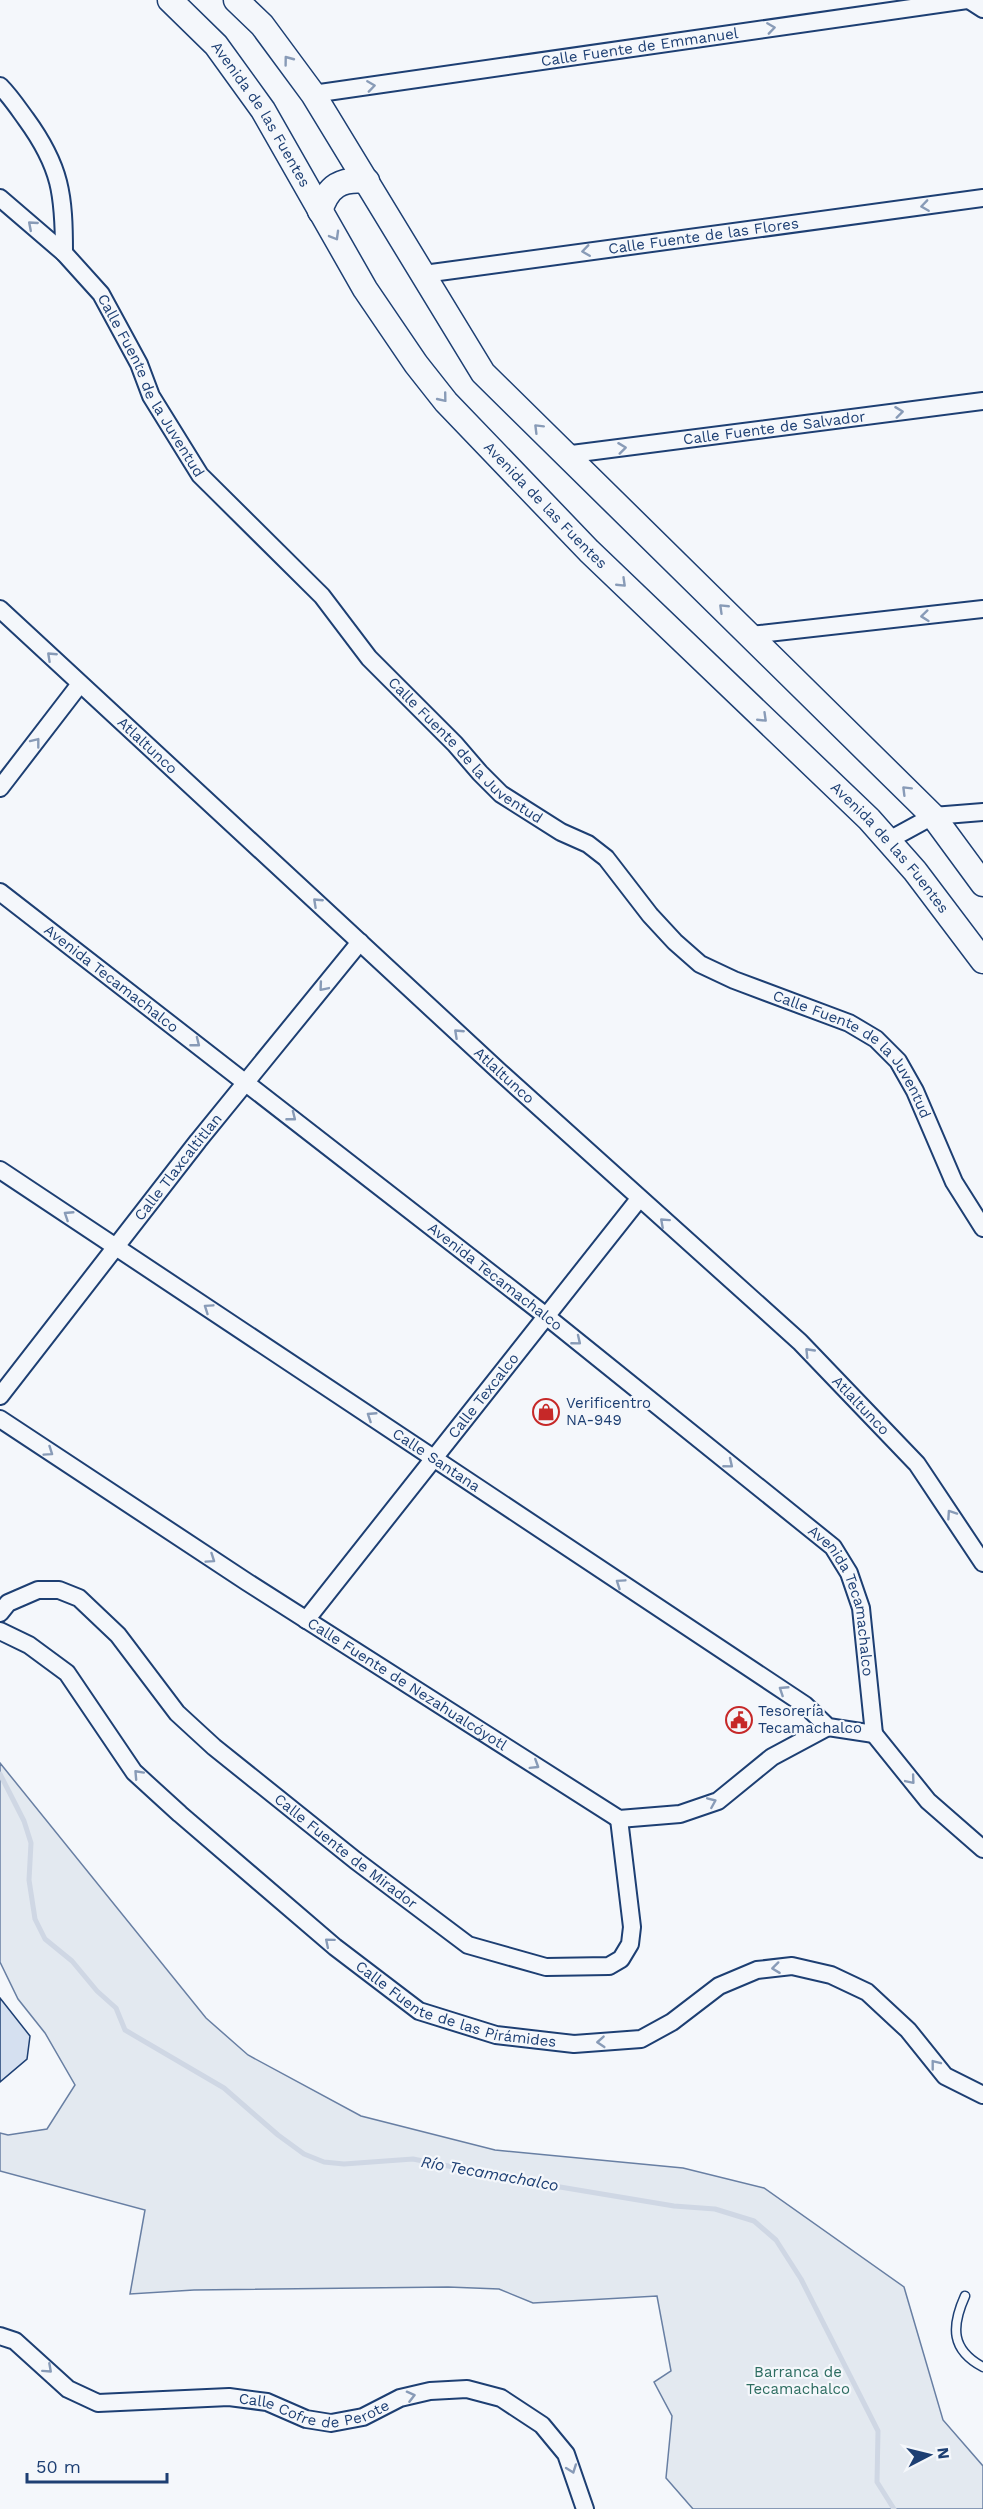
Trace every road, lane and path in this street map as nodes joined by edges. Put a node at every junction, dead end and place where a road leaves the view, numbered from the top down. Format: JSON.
{"nodes":[{"id":1,"x":170,"y":0,"type":"edge"},
{"id":2,"x":236,"y":0,"type":"edge"},
{"id":3,"x":968,"y":0,"type":"edge"},
{"id":4,"x":983,"y":9,"type":"edge"},
{"id":5,"x":0,"y":86,"type":"edge"},
{"id":6,"x":313,"y":94,"type":"junction"},
{"id":7,"x":345,"y":144,"type":"junction"},
{"id":8,"x":303,"y":177,"type":"junction"},
{"id":9,"x":367,"y":181,"type":"junction"},
{"id":10,"x":0,"y":198,"type":"edge"},
{"id":11,"x":983,"y":198,"type":"edge"},
{"id":12,"x":320,"y":211,"type":"junction"},
{"id":13,"x":64,"y":253,"type":"junction"},
{"id":14,"x":424,"y":274,"type":"junction"},
{"id":15,"x":983,"y":401,"type":"edge"},
{"id":16,"x":564,"y":455,"type":"junction"},
{"id":17,"x":0,"y":609,"type":"edge"},
{"id":18,"x":983,"y":609,"type":"edge"},
{"id":19,"x":751,"y":635,"type":"junction"},
{"id":20,"x":80,"y":684,"type":"junction"},
{"id":21,"x":0,"y":788,"type":"edge"},
{"id":22,"x":983,"y":812,"type":"edge"},
{"id":23,"x":933,"y":816,"type":"junction"},
{"id":24,"x":889,"y":840,"type":"junction"},
{"id":25,"x":983,"y":884,"type":"edge"},
{"id":26,"x":0,"y":892,"type":"edge"},
{"id":27,"x":360,"y":942,"type":"junction"},
{"id":28,"x":983,"y":962,"type":"edge"},
{"id":29,"x":245,"y":1081,"type":"junction"},
{"id":30,"x":0,"y":1170,"type":"edge"},
{"id":31,"x":639,"y":1199,"type":"junction"},
{"id":32,"x":983,"y":1228,"type":"edge"},
{"id":33,"x":117,"y":1248,"type":"junction"},
{"id":34,"x":546,"y":1316,"type":"junction"},
{"id":35,"x":0,"y":1396,"type":"edge"},
{"id":36,"x":0,"y":1419,"type":"edge"},
{"id":37,"x":433,"y":1457,"type":"junction"},
{"id":38,"x":983,"y":1563,"type":"edge"},
{"id":39,"x":0,"y":1613,"type":"edge"},
{"id":40,"x":306,"y":1620,"type":"junction"},
{"id":41,"x":0,"y":1631,"type":"edge"},
{"id":42,"x":828,"y":1727,"type":"junction"},
{"id":43,"x":874,"y":1734,"type":"junction"},
{"id":44,"x":619,"y":1819,"type":"junction"},
{"id":45,"x":983,"y":1849,"type":"edge"},
{"id":46,"x":983,"y":2096,"type":"edge"},
{"id":47,"x":965,"y":2296,"type":"dead end"},
{"id":48,"x":0,"y":2336,"type":"edge"},
{"id":49,"x":983,"y":2367,"type":"edge"},
{"id":50,"x":585,"y":2509,"type":"edge"}],
"edges":[{"from":1,"to":8,"type":"main road","name":"Avenida de las Fuentes"},
{"from":6,"to":2,"type":"main road","one_way":true},
{"from":3,"to":4,"type":"street"},
{"from":6,"to":3,"type":"street","name":"Calle Fuente de Emmanuel","one_way":true},
{"from":5,"to":13,"type":"street"},
{"from":6,"to":7,"type":"main road"},
{"from":7,"to":8,"type":"main road"},
{"from":7,"to":9,"type":"main road"},
{"from":8,"to":12,"type":"main road","name":"Avenida de las Fuentes"},
{"from":9,"to":12,"type":"main road"},
{"from":9,"to":14,"type":"main road"},
{"from":13,"to":10,"type":"street","name":"Calle Fuente de la Juventud","one_way":true},
{"from":11,"to":14,"type":"street","name":"Calle Fuente de las Flores","one_way":true},
{"from":12,"to":24,"type":"main road","name":"Avenida de las Fuentes","one_way":true},
{"from":13,"to":32,"type":"street","name":"Calle Fuente de la Juventud"},
{"from":16,"to":14,"type":"main road","one_way":true},
{"from":16,"to":15,"type":"street","name":"Calle Fuente de Salvador","one_way":true},
{"from":19,"to":16,"type":"main road","one_way":true},
{"from":20,"to":17,"type":"street","name":"Atlaltunco","one_way":true},
{"from":18,"to":19,"type":"street","one_way":true},
{"from":23,"to":19,"type":"main road","one_way":true},
{"from":21,"to":20,"type":"street","one_way":true},
{"from":27,"to":20,"type":"street","name":"Atlaltunco","one_way":true},
{"from":22,"to":23,"type":"street"},
{"from":23,"to":24,"type":"street"},
{"from":23,"to":25,"type":"main road"},
{"from":24,"to":28,"type":"main road","name":"Avenida de las Fuentes"},
{"from":26,"to":29,"type":"street","name":"Avenida Tecamachalco","one_way":true},
{"from":27,"to":29,"type":"street","name":"Calle Tlaxcaltitlan","one_way":true},
{"from":31,"to":27,"type":"street","name":"Atlaltunco","one_way":true},
{"from":29,"to":33,"type":"street","name":"Calle Tlaxcaltitlan"},
{"from":29,"to":34,"type":"street","name":"Avenida Tecamachalco","one_way":true},
{"from":33,"to":30,"type":"street","name":"Calle Santana","one_way":true},
{"from":31,"to":34,"type":"street","name":"Calle Texcalco"},
{"from":38,"to":31,"type":"street","name":"Atlaltunco","one_way":true},
{"from":33,"to":35,"type":"street","name":"Calle Tlaxcaltitlan"},
{"from":37,"to":33,"type":"street","name":"Calle Santana","one_way":true},
{"from":34,"to":37,"type":"street","name":"Calle Texcalco"},
{"from":34,"to":43,"type":"street","name":"Avenida Tecamachalco","one_way":true},
{"from":36,"to":40,"type":"street","name":"Calle Fuente de Nezahualcóyotl","one_way":true},
{"from":37,"to":40,"type":"street","name":"Calle Texcalco"},
{"from":42,"to":37,"type":"street","name":"Calle Santana","one_way":true},
{"from":39,"to":44,"type":"street","name":"Calle Fuente de Mirador"},
{"from":40,"to":44,"type":"street","name":"Calle Fuente de Nezahualcóyotl","one_way":true},
{"from":46,"to":41,"type":"street","name":"Calle Fuente de las Pirámides","one_way":true},
{"from":42,"to":43,"type":"street"},
{"from":44,"to":42,"type":"street","one_way":true},
{"from":43,"to":45,"type":"street","one_way":true},
{"from":47,"to":49,"type":"lane"},
{"from":48,"to":50,"type":"street","name":"Calle Cofre de Perote","one_way":true}]}
